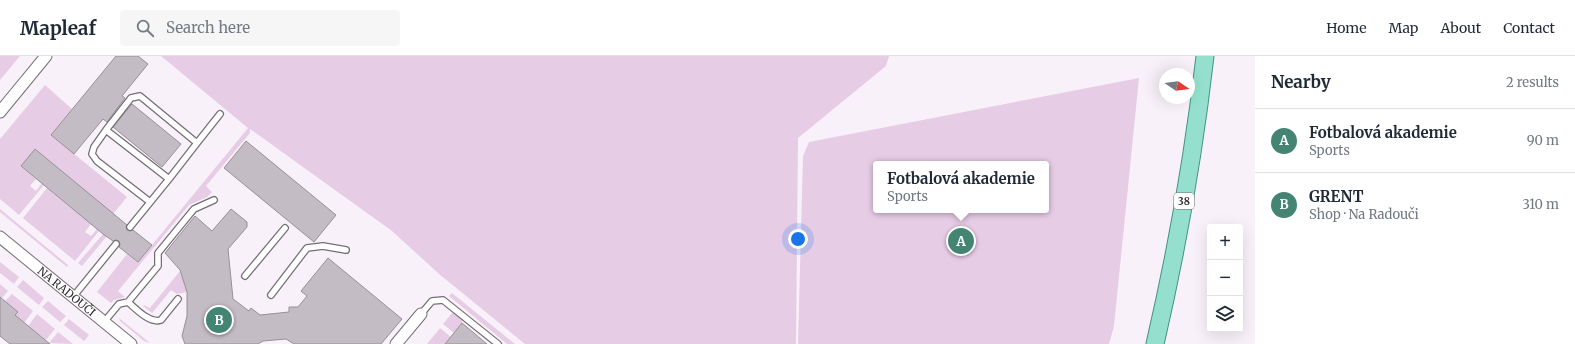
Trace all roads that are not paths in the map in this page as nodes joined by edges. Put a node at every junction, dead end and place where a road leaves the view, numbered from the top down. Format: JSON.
{"nodes":[{"id":1,"x":46,"y":56,"type":"edge"},
{"id":2,"x":1205,"y":56,"type":"edge"},
{"id":3,"x":0,"y":112,"type":"edge"},
{"id":4,"x":220,"y":114,"type":"dead end"},
{"id":5,"x":106,"y":130,"type":"junction"},
{"id":6,"x":198,"y":143,"type":"junction"},
{"id":7,"x":169,"y":179,"type":"junction"},
{"id":8,"x":214,"y":200,"type":"dead end"},
{"id":9,"x":150,"y":202,"type":"junction"},
{"id":10,"x":130,"y":227,"type":"dead end"},
{"id":11,"x":285,"y":228,"type":"dead end"},
{"id":12,"x":1,"y":238,"type":"edge"},
{"id":13,"x":116,"y":244,"type":"dead end"},
{"id":14,"x":346,"y":250,"type":"dead end"},
{"id":15,"x":245,"y":276,"type":"dead end"},
{"id":16,"x":271,"y":296,"type":"dead end"},
{"id":17,"x":73,"y":297,"type":"junction"},
{"id":18,"x":178,"y":299,"type":"dead end"},
{"id":19,"x":128,"y":302,"type":"junction"},
{"id":20,"x":421,"y":314,"type":"joint"},
{"id":21,"x":104,"y":322,"type":"junction"},
{"id":22,"x":131,"y":344,"type":"edge"},
{"id":23,"x":396,"y":344,"type":"edge"},
{"id":24,"x":498,"y":344,"type":"edge"},
{"id":25,"x":1155,"y":344,"type":"edge"}],
"edges":[{"from":1,"to":3,"type":"street"},
{"from":2,"to":25,"type":"main road","number":"38"},
{"from":4,"to":6,"type":"lane"},
{"from":5,"to":6,"type":"lane"},
{"from":5,"to":7,"type":"lane"},
{"from":5,"to":9,"type":"lane"},
{"from":6,"to":7,"type":"lane"},
{"from":7,"to":9,"type":"lane"},
{"from":8,"to":19,"type":"lane"},
{"from":9,"to":10,"type":"lane"},
{"from":11,"to":15,"type":"lane"},
{"from":12,"to":17,"type":"street","name":"NA RADOUČI"},
{"from":13,"to":17,"type":"lane"},
{"from":14,"to":16,"type":"lane"},
{"from":17,"to":21,"type":"street","name":"NA RADOUČI"},
{"from":18,"to":19,"type":"lane"},
{"from":19,"to":21,"type":"lane"},
{"from":20,"to":23,"type":"street"},
{"from":20,"to":24,"type":"lane"},
{"from":21,"to":22,"type":"street","name":"NA RADOUČI"}]}
